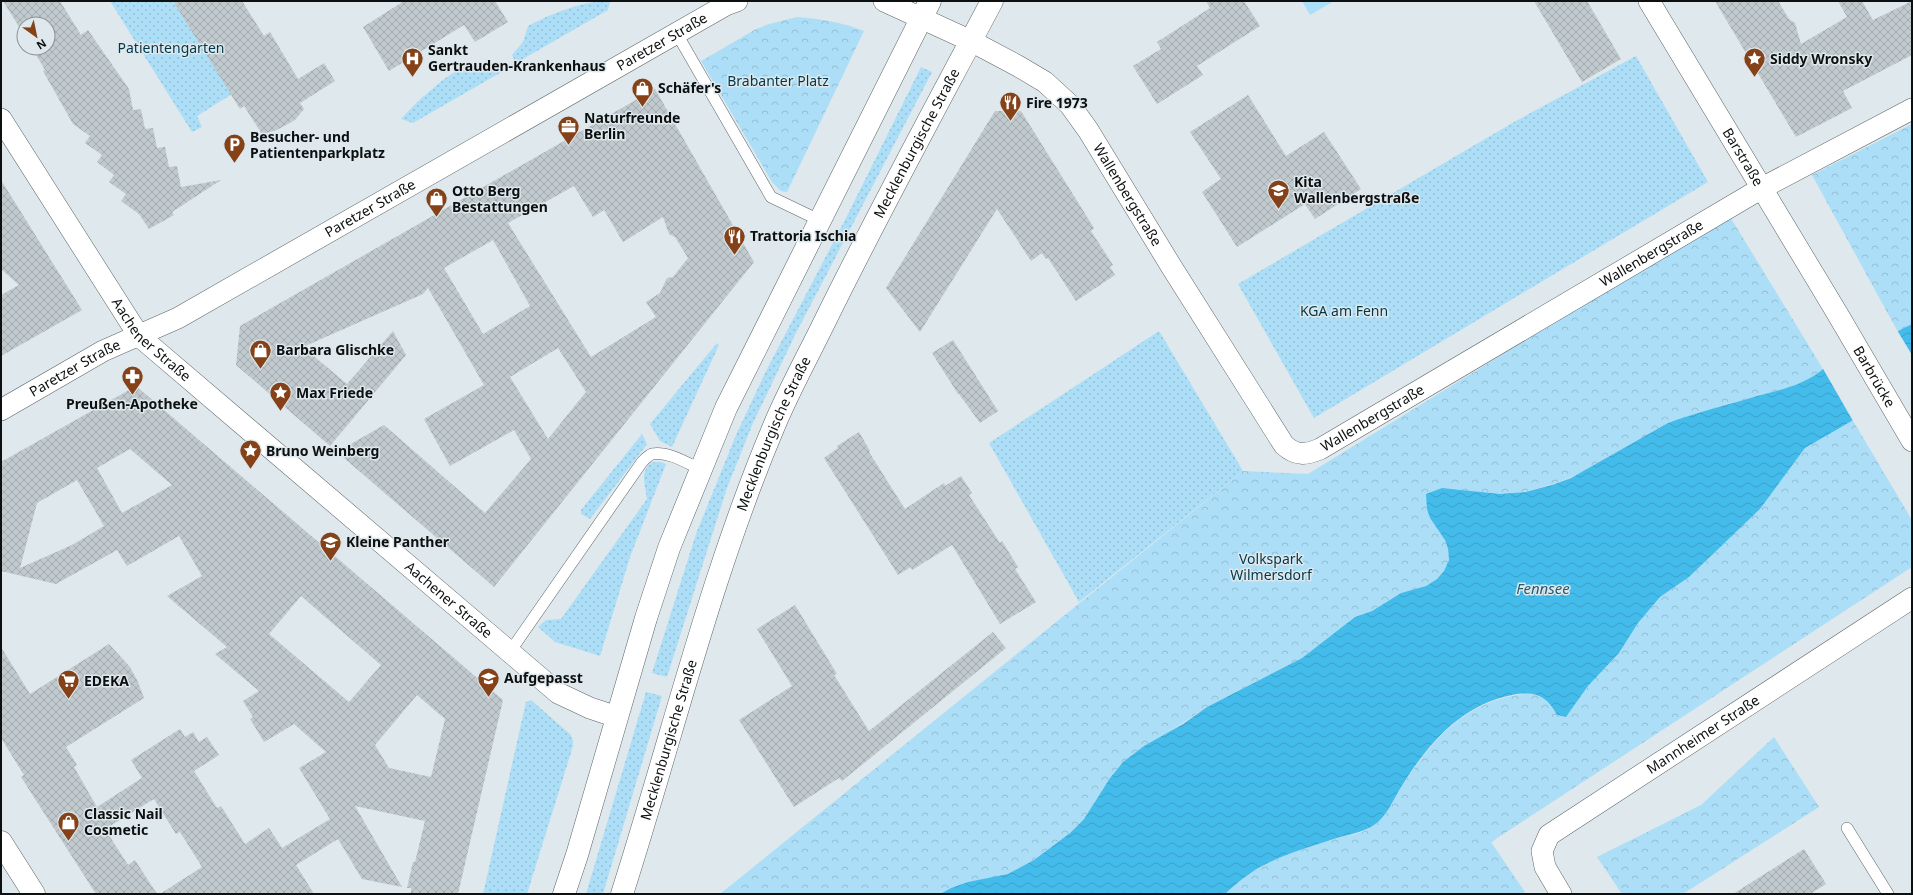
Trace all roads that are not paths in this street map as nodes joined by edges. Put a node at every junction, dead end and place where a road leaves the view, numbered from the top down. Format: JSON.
{"nodes":[{"id":1,"x":737,"y":1,"type":"edge"},
{"id":2,"x":884,"y":1,"type":"edge"},
{"id":3,"x":992,"y":1,"type":"edge"},
{"id":4,"x":1648,"y":1,"type":"edge"},
{"id":5,"x":926,"y":9,"type":"edge"},
{"id":6,"x":677,"y":34,"type":"junction"},
{"id":7,"x":971,"y":41,"type":"junction"},
{"id":8,"x":1912,"y":109,"type":"edge"},
{"id":9,"x":1,"y":119,"type":"edge"},
{"id":10,"x":1762,"y":188,"type":"junction"},
{"id":11,"x":821,"y":221,"type":"junction"},
{"id":12,"x":1837,"y":313,"type":"joint"},
{"id":13,"x":139,"y":336,"type":"junction"},
{"id":14,"x":1,"y":410,"type":"edge"},
{"id":15,"x":1912,"y":441,"type":"edge"},
{"id":16,"x":700,"y":469,"type":"junction"},
{"id":17,"x":1912,"y":598,"type":"edge"},
{"id":18,"x":509,"y":653,"type":"junction"},
{"id":19,"x":617,"y":717,"type":"junction"},
{"id":20,"x":1847,"y":828,"type":"dead end"},
{"id":21,"x":1,"y":842,"type":"edge"},
{"id":22,"x":34,"y":894,"type":"edge"},
{"id":23,"x":564,"y":894,"type":"edge"},
{"id":24,"x":622,"y":894,"type":"edge"},
{"id":25,"x":1561,"y":894,"type":"edge"},
{"id":26,"x":1888,"y":894,"type":"edge"}],
"edges":[{"from":1,"to":6,"type":"street","name":"Paretzer Straße"},
{"from":2,"to":5,"type":"street"},
{"from":3,"to":7,"type":"main road","name":"Mecklenburgische Straße"},
{"from":4,"to":10,"type":"street","name":"Barstraße"},
{"from":5,"to":7,"type":"street"},
{"from":5,"to":11,"type":"main road"},
{"from":6,"to":11,"type":"lane"},
{"from":6,"to":13,"type":"street","name":"Paretzer Straße"},
{"from":7,"to":10,"type":"street","name":"Wallenbergstraße"},
{"from":7,"to":24,"type":"main road","name":"Mecklenburgische Straße"},
{"from":8,"to":10,"type":"street","name":"Wallenbergstraße"},
{"from":9,"to":13,"type":"street","name":"Aachener Straße"},
{"from":10,"to":12,"type":"street","name":"Barstraße"},
{"from":11,"to":16,"type":"main road"},
{"from":12,"to":15,"type":"street","name":"Barbrücke"},
{"from":13,"to":14,"type":"street","name":"Paretzer Straße"},
{"from":13,"to":18,"type":"street","name":"Aachener Straße"},
{"from":16,"to":18,"type":"lane"},
{"from":16,"to":19,"type":"main road"},
{"from":17,"to":25,"type":"street","name":"Mannheimer Straße"},
{"from":18,"to":19,"type":"street","name":"Aachener Straße"},
{"from":19,"to":23,"type":"main road"},
{"from":20,"to":26,"type":"lane"},
{"from":21,"to":22,"type":"main road"}]}
